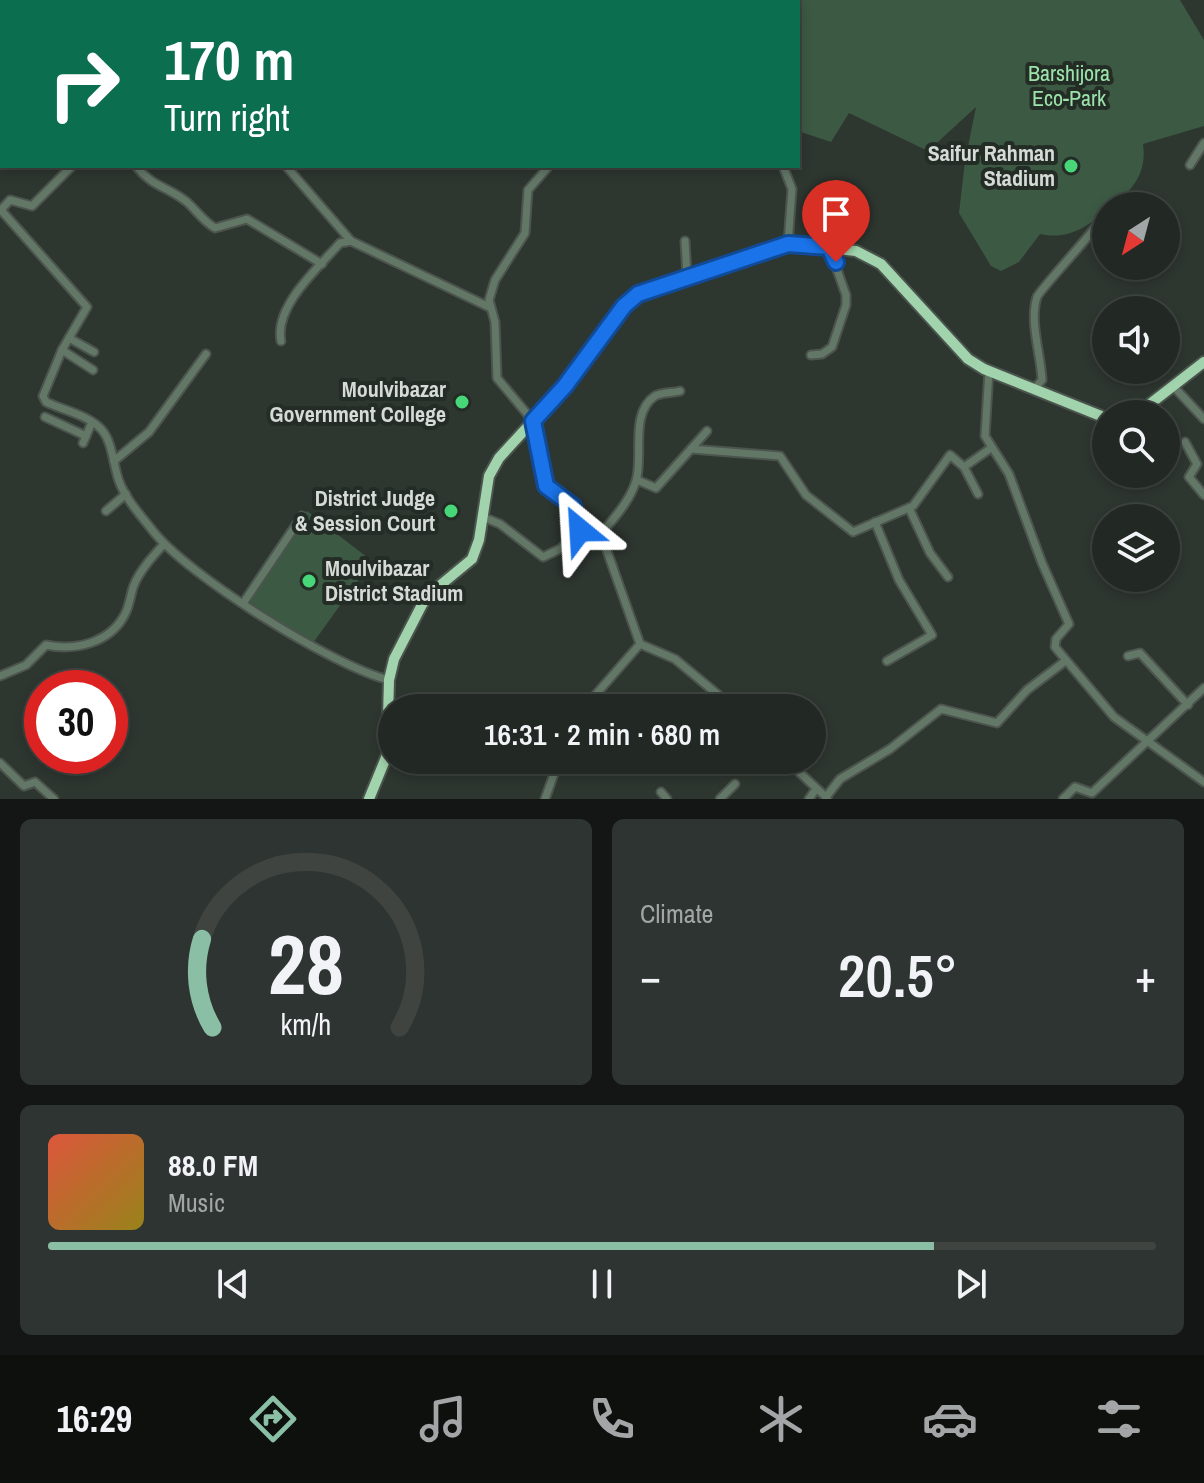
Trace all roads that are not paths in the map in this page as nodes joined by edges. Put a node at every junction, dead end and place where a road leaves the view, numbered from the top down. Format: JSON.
{"nodes":[{"id":1,"x":1204,"y":143,"type":"edge"},
{"id":2,"x":1190,"y":165,"type":"dead end"},
{"id":3,"x":70,"y":168,"type":"edge"},
{"id":4,"x":138,"y":168,"type":"edge"},
{"id":5,"x":288,"y":168,"type":"edge"},
{"id":6,"x":547,"y":168,"type":"edge"},
{"id":7,"x":784,"y":168,"type":"edge"},
{"id":8,"x":2,"y":205,"type":"edge"},
{"id":9,"x":1092,"y":232,"type":"edge"},
{"id":10,"x":351,"y":241,"type":"junction"},
{"id":11,"x":685,"y":241,"type":"dead end"},
{"id":12,"x":788,"y":244,"type":"junction"},
{"id":13,"x":829,"y":247,"type":"junction"},
{"id":14,"x":322,"y":264,"type":"junction"},
{"id":15,"x":687,"y":276,"type":"junction"},
{"id":16,"x":489,"y":307,"type":"junction"},
{"id":17,"x":69,"y":338,"type":"junction"},
{"id":18,"x":281,"y":341,"type":"dead end"},
{"id":19,"x":62,"y":350,"type":"junction"},
{"id":20,"x":94,"y":352,"type":"dead end"},
{"id":21,"x":206,"y":354,"type":"dead end"},
{"id":22,"x":811,"y":355,"type":"dead end"},
{"id":23,"x":1204,"y":362,"type":"edge"},
{"id":24,"x":93,"y":370,"type":"dead end"},
{"id":25,"x":989,"y":370,"type":"junction"},
{"id":26,"x":1035,"y":388,"type":"junction"},
{"id":27,"x":1175,"y":388,"type":"junction"},
{"id":28,"x":680,"y":391,"type":"dead end"},
{"id":29,"x":1157,"y":400,"type":"edge"},
{"id":30,"x":1092,"y":412,"type":"edge"},
{"id":31,"x":45,"y":417,"type":"dead end"},
{"id":32,"x":1204,"y":419,"type":"edge"},
{"id":33,"x":533,"y":421,"type":"junction"},
{"id":34,"x":92,"y":422,"type":"junction"},
{"id":35,"x":707,"y":431,"type":"dead end"},
{"id":36,"x":1185,"y":442,"type":"dead end"},
{"id":37,"x":991,"y":448,"type":"junction"},
{"id":38,"x":691,"y":449,"type":"junction"},
{"id":39,"x":114,"y":461,"type":"junction"},
{"id":40,"x":964,"y":467,"type":"junction"},
{"id":41,"x":637,"y":480,"type":"junction"},
{"id":42,"x":126,"y":494,"type":"junction"},
{"id":43,"x":978,"y":494,"type":"dead end"},
{"id":44,"x":1204,"y":495,"type":"edge"},
{"id":45,"x":909,"y":508,"type":"junction"},
{"id":46,"x":106,"y":511,"type":"dead end"},
{"id":47,"x":302,"y":516,"type":"dead end"},
{"id":48,"x":483,"y":517,"type":"junction"},
{"id":49,"x":875,"y":522,"type":"junction"},
{"id":50,"x":580,"y":530,"type":"junction"},
{"id":51,"x":601,"y":534,"type":"junction"},
{"id":52,"x":164,"y":544,"type":"junction"},
{"id":53,"x":948,"y":577,"type":"dead end"},
{"id":54,"x":244,"y":602,"type":"junction"},
{"id":55,"x":640,"y":644,"type":"junction"},
{"id":56,"x":1128,"y":656,"type":"dead end"},
{"id":57,"x":887,"y":661,"type":"dead end"},
{"id":58,"x":1064,"y":662,"type":"junction"},
{"id":59,"x":0,"y":676,"type":"edge"},
{"id":60,"x":389,"y":680,"type":"junction"},
{"id":61,"x":1204,"y":688,"type":"edge"},
{"id":62,"x":596,"y":694,"type":"edge"},
{"id":63,"x":717,"y":694,"type":"edge"},
{"id":64,"x":1188,"y":705,"type":"junction"},
{"id":65,"x":1147,"y":740,"type":"junction"},
{"id":66,"x":0,"y":763,"type":"edge"},
{"id":67,"x":554,"y":774,"type":"edge"},
{"id":68,"x":800,"y":774,"type":"edge"},
{"id":69,"x":1204,"y":782,"type":"edge"},
{"id":70,"x":735,"y":784,"type":"dead end"},
{"id":71,"x":816,"y":789,"type":"junction"},
{"id":72,"x":827,"y":798,"type":"edge"},
{"id":73,"x":54,"y":799,"type":"edge"},
{"id":74,"x":369,"y":799,"type":"edge"},
{"id":75,"x":545,"y":799,"type":"edge"},
{"id":76,"x":720,"y":799,"type":"edge"},
{"id":77,"x":809,"y":799,"type":"edge"},
{"id":78,"x":1063,"y":799,"type":"edge"}],
"edges":[{"from":1,"to":2,"type":"street"},
{"from":3,"to":8,"type":"street"},
{"from":4,"to":14,"type":"street"},
{"from":5,"to":10,"type":"street"},
{"from":6,"to":16,"type":"street"},
{"from":7,"to":12,"type":"street"},
{"from":8,"to":17,"type":"street"},
{"from":9,"to":26,"type":"street"},
{"from":10,"to":14,"type":"street"},
{"from":10,"to":16,"type":"street"},
{"from":11,"to":15,"type":"street"},
{"from":12,"to":13,"type":"highway"},
{"from":12,"to":15,"type":"highway"},
{"from":13,"to":22,"type":"street"},
{"from":13,"to":25,"type":"highway"},
{"from":14,"to":18,"type":"street"},
{"from":15,"to":33,"type":"highway"},
{"from":16,"to":33,"type":"street"},
{"from":17,"to":19,"type":"street"},
{"from":17,"to":20,"type":"street"},
{"from":19,"to":24,"type":"street"},
{"from":19,"to":34,"type":"street"},
{"from":21,"to":39,"type":"street"},
{"from":23,"to":27,"type":"highway"},
{"from":25,"to":26,"type":"highway"},
{"from":25,"to":37,"type":"street"},
{"from":26,"to":30,"type":"highway"},
{"from":27,"to":29,"type":"highway"},
{"from":27,"to":32,"type":"street"},
{"from":28,"to":41,"type":"street"},
{"from":31,"to":34,"type":"street"},
{"from":33,"to":48,"type":"highway"},
{"from":33,"to":50,"type":"street"},
{"from":34,"to":39,"type":"street"},
{"from":35,"to":38,"type":"street"},
{"from":36,"to":44,"type":"street"},
{"from":37,"to":40,"type":"street"},
{"from":37,"to":58,"type":"street"},
{"from":38,"to":41,"type":"street"},
{"from":38,"to":49,"type":"street"},
{"from":39,"to":42,"type":"street"},
{"from":40,"to":43,"type":"street"},
{"from":40,"to":45,"type":"street"},
{"from":41,"to":51,"type":"street"},
{"from":42,"to":46,"type":"street"},
{"from":42,"to":52,"type":"street"},
{"from":45,"to":49,"type":"street"},
{"from":45,"to":53,"type":"street"},
{"from":47,"to":54,"type":"street"},
{"from":48,"to":50,"type":"street"},
{"from":48,"to":60,"type":"highway"},
{"from":49,"to":57,"type":"street"},
{"from":50,"to":51,"type":"street"},
{"from":51,"to":55,"type":"street"},
{"from":52,"to":54,"type":"street"},
{"from":52,"to":59,"type":"street"},
{"from":54,"to":60,"type":"street"},
{"from":55,"to":62,"type":"street"},
{"from":55,"to":63,"type":"street"},
{"from":56,"to":64,"type":"street"},
{"from":58,"to":65,"type":"street"},
{"from":58,"to":72,"type":"street"},
{"from":60,"to":74,"type":"highway"},
{"from":61,"to":64,"type":"street"},
{"from":64,"to":65,"type":"street"},
{"from":65,"to":69,"type":"street"},
{"from":65,"to":78,"type":"street"},
{"from":66,"to":73,"type":"street"},
{"from":67,"to":75,"type":"street"},
{"from":68,"to":71,"type":"street"},
{"from":70,"to":76,"type":"street"},
{"from":71,"to":72,"type":"street"},
{"from":71,"to":77,"type":"street"}]}
